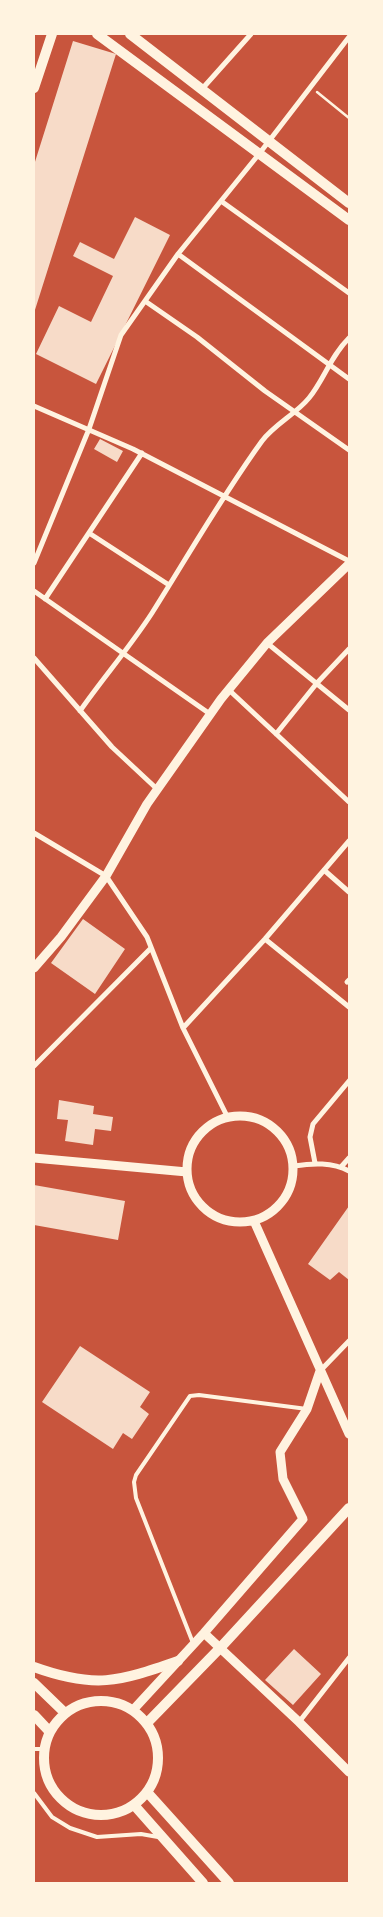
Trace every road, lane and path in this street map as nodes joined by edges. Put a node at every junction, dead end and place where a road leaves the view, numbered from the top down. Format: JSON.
{"nodes":[{"id":1,"x":52,"y":34,"type":"edge"},
{"id":2,"x":97,"y":34,"type":"edge"},
{"id":3,"x":130,"y":34,"type":"edge"},
{"id":4,"x":252,"y":34,"type":"edge"},
{"id":5,"x":348,"y":41,"type":"edge"},
{"id":6,"x":310,"y":86,"type":"junction"},
{"id":7,"x":34,"y":88,"type":"edge"},
{"id":8,"x":201,"y":90,"type":"junction"},
{"id":9,"x":349,"y":118,"type":"edge"},
{"id":10,"x":268,"y":140,"type":"junction"},
{"id":11,"x":259,"y":154,"type":"junction"},
{"id":12,"x":221,"y":201,"type":"junction"},
{"id":13,"x":349,"y":203,"type":"edge"},
{"id":14,"x":349,"y":220,"type":"edge"},
{"id":15,"x":178,"y":254,"type":"junction"},
{"id":16,"x":349,"y":292,"type":"edge"},
{"id":17,"x":145,"y":301,"type":"junction"},
{"id":18,"x":349,"y":338,"type":"edge"},
{"id":19,"x":330,"y":365,"type":"junction"},
{"id":20,"x":349,"y":379,"type":"edge"},
{"id":21,"x":34,"y":406,"type":"edge"},
{"id":22,"x":296,"y":413,"type":"junction"},
{"id":23,"x":89,"y":429,"type":"junction"},
{"id":24,"x":349,"y":450,"type":"edge"},
{"id":25,"x":142,"y":453,"type":"junction"},
{"id":26,"x":226,"y":496,"type":"junction"},
{"id":27,"x":89,"y":534,"type":"junction"},
{"id":28,"x":349,"y":562,"type":"edge"},
{"id":29,"x":34,"y":563,"type":"edge"},
{"id":30,"x":169,"y":585,"type":"junction"},
{"id":31,"x":34,"y":591,"type":"edge"},
{"id":32,"x":45,"y":600,"type":"junction"},
{"id":33,"x":267,"y":643,"type":"junction"},
{"id":34,"x":349,"y":649,"type":"edge"},
{"id":35,"x":122,"y":653,"type":"junction"},
{"id":36,"x":34,"y":658,"type":"edge"},
{"id":37,"x":317,"y":683,"type":"junction"},
{"id":38,"x":230,"y":690,"type":"junction"},
{"id":39,"x":349,"y":710,"type":"edge"},
{"id":40,"x":80,"y":711,"type":"junction"},
{"id":41,"x":210,"y":714,"type":"junction"},
{"id":42,"x":276,"y":734,"type":"junction"},
{"id":43,"x":157,"y":789,"type":"junction"},
{"id":44,"x":349,"y":802,"type":"edge"},
{"id":45,"x":34,"y":833,"type":"edge"},
{"id":46,"x":349,"y":841,"type":"edge"},
{"id":47,"x":324,"y":870,"type":"junction"},
{"id":48,"x":106,"y":876,"type":"junction"},
{"id":49,"x":349,"y":892,"type":"edge"},
{"id":50,"x":265,"y":939,"type":"junction"},
{"id":51,"x":151,"y":948,"type":"junction"},
{"id":52,"x":34,"y":968,"type":"edge"},
{"id":53,"x":349,"y":1007,"type":"edge"},
{"id":54,"x":183,"y":1028,"type":"junction"},
{"id":55,"x":34,"y":1066,"type":"edge"},
{"id":56,"x":349,"y":1081,"type":"edge"},
{"id":57,"x":228,"y":1118,"type":"junction"},
{"id":58,"x":34,"y":1158,"type":"edge"},
{"id":59,"x":349,"y":1158,"type":"edge"},
{"id":60,"x":315,"y":1163,"type":"junction"},
{"id":61,"x":294,"y":1166,"type":"junction"},
{"id":62,"x":341,"y":1167,"type":"junction"},
{"id":63,"x":349,"y":1171,"type":"edge"},
{"id":64,"x":187,"y":1172,"type":"junction"},
{"id":65,"x":254,"y":1221,"type":"junction"},
{"id":66,"x":349,"y":1341,"type":"edge"},
{"id":67,"x":320,"y":1371,"type":"junction"},
{"id":68,"x":307,"y":1409,"type":"junction"},
{"id":69,"x":349,"y":1434,"type":"edge"},
{"id":70,"x":349,"y":1508,"type":"edge"},
{"id":71,"x":204,"y":1633,"type":"junction"},
{"id":72,"x":194,"y":1645,"type":"junction"},
{"id":73,"x":221,"y":1647,"type":"junction"},
{"id":74,"x":349,"y":1658,"type":"edge"},
{"id":75,"x":178,"y":1661,"type":"junction"},
{"id":76,"x":34,"y":1668,"type":"edge"},
{"id":77,"x":34,"y":1683,"type":"edge"},
{"id":78,"x":134,"y":1710,"type":"junction"},
{"id":79,"x":64,"y":1712,"type":"junction"},
{"id":80,"x":34,"y":1715,"type":"edge"},
{"id":81,"x":299,"y":1722,"type":"junction"},
{"id":82,"x":147,"y":1723,"type":"junction"},
{"id":83,"x":50,"y":1730,"type":"junction"},
{"id":84,"x":39,"y":1749,"type":"edge"},
{"id":85,"x":349,"y":1772,"type":"edge"},
{"id":86,"x":147,"y":1792,"type":"junction"},
{"id":87,"x":34,"y":1793,"type":"edge"},
{"id":88,"x":134,"y":1805,"type":"junction"},
{"id":89,"x":163,"y":1838,"type":"junction"},
{"id":90,"x":202,"y":1883,"type":"edge"},
{"id":91,"x":229,"y":1883,"type":"edge"}],
"edges":[{"from":1,"to":7,"type":"main road"},
{"from":2,"to":11,"type":"main road"},
{"from":3,"to":8,"type":"main road"},
{"from":4,"to":8,"type":"street"},
{"from":5,"to":6,"type":"street"},
{"from":6,"to":9,"type":"path"},
{"from":6,"to":10,"type":"street"},
{"from":8,"to":10,"type":"main road"},
{"from":10,"to":11,"type":"street"},
{"from":10,"to":13,"type":"main road"},
{"from":11,"to":12,"type":"street"},
{"from":11,"to":14,"type":"main road"},
{"from":12,"to":15,"type":"street"},
{"from":12,"to":16,"type":"street"},
{"from":15,"to":17,"type":"street"},
{"from":15,"to":19,"type":"street"},
{"from":17,"to":22,"type":"street"},
{"from":17,"to":23,"type":"street"},
{"from":18,"to":19,"type":"street"},
{"from":19,"to":20,"type":"street"},
{"from":19,"to":22,"type":"street"},
{"from":21,"to":23,"type":"street"},
{"from":22,"to":24,"type":"street"},
{"from":22,"to":26,"type":"street"},
{"from":23,"to":25,"type":"street"},
{"from":23,"to":29,"type":"street"},
{"from":25,"to":26,"type":"street"},
{"from":25,"to":27,"type":"street"},
{"from":26,"to":28,"type":"street"},
{"from":26,"to":30,"type":"street"},
{"from":27,"to":30,"type":"street"},
{"from":27,"to":32,"type":"street"},
{"from":28,"to":33,"type":"street"},
{"from":30,"to":35,"type":"street"},
{"from":31,"to":32,"type":"street"},
{"from":32,"to":35,"type":"street"},
{"from":33,"to":37,"type":"street"},
{"from":33,"to":38,"type":"street"},
{"from":34,"to":37,"type":"street"},
{"from":35,"to":40,"type":"street"},
{"from":35,"to":41,"type":"street"},
{"from":36,"to":40,"type":"street"},
{"from":37,"to":39,"type":"street"},
{"from":37,"to":42,"type":"street"},
{"from":38,"to":41,"type":"street"},
{"from":38,"to":42,"type":"street"},
{"from":40,"to":43,"type":"street"},
{"from":41,"to":43,"type":"street"},
{"from":42,"to":44,"type":"street"},
{"from":43,"to":48,"type":"street"},
{"from":45,"to":48,"type":"street"},
{"from":46,"to":47,"type":"street"},
{"from":47,"to":49,"type":"street"},
{"from":47,"to":50,"type":"street"},
{"from":48,"to":51,"type":"street"},
{"from":48,"to":52,"type":"street"},
{"from":50,"to":53,"type":"street"},
{"from":50,"to":54,"type":"street"},
{"from":51,"to":54,"type":"street"},
{"from":51,"to":55,"type":"street"},
{"from":54,"to":57,"type":"street"},
{"from":56,"to":60,"type":"street"},
{"from":57,"to":61,"type":"street"},
{"from":57,"to":64,"type":"street"},
{"from":58,"to":64,"type":"street"},
{"from":59,"to":62,"type":"street"},
{"from":60,"to":61,"type":"street"},
{"from":60,"to":62,"type":"street"},
{"from":61,"to":65,"type":"street"},
{"from":62,"to":63,"type":"street"},
{"from":64,"to":65,"type":"street"},
{"from":65,"to":67,"type":"street"},
{"from":66,"to":67,"type":"street"},
{"from":67,"to":68,"type":"street"},
{"from":67,"to":69,"type":"street"},
{"from":68,"to":71,"type":"street"},
{"from":68,"to":72,"type":"lane"},
{"from":70,"to":73,"type":"main road"},
{"from":71,"to":72,"type":"street"},
{"from":71,"to":73,"type":"street"},
{"from":72,"to":75,"type":"street"},
{"from":73,"to":81,"type":"street"},
{"from":73,"to":82,"type":"main road"},
{"from":74,"to":81,"type":"street"},
{"from":75,"to":76,"type":"main road"},
{"from":75,"to":78,"type":"street"},
{"from":77,"to":79,"type":"main road"},
{"from":78,"to":79,"type":"main road"},
{"from":78,"to":82,"type":"main road"},
{"from":79,"to":83,"type":"main road"},
{"from":80,"to":83,"type":"main road"},
{"from":81,"to":85,"type":"street"},
{"from":82,"to":86,"type":"main road"},
{"from":83,"to":84,"type":"main road"},
{"from":84,"to":88,"type":"main road"},
{"from":86,"to":88,"type":"main road"},
{"from":86,"to":91,"type":"main road"},
{"from":87,"to":89,"type":"lane"},
{"from":88,"to":89,"type":"main road"},
{"from":89,"to":90,"type":"main road"}]}
